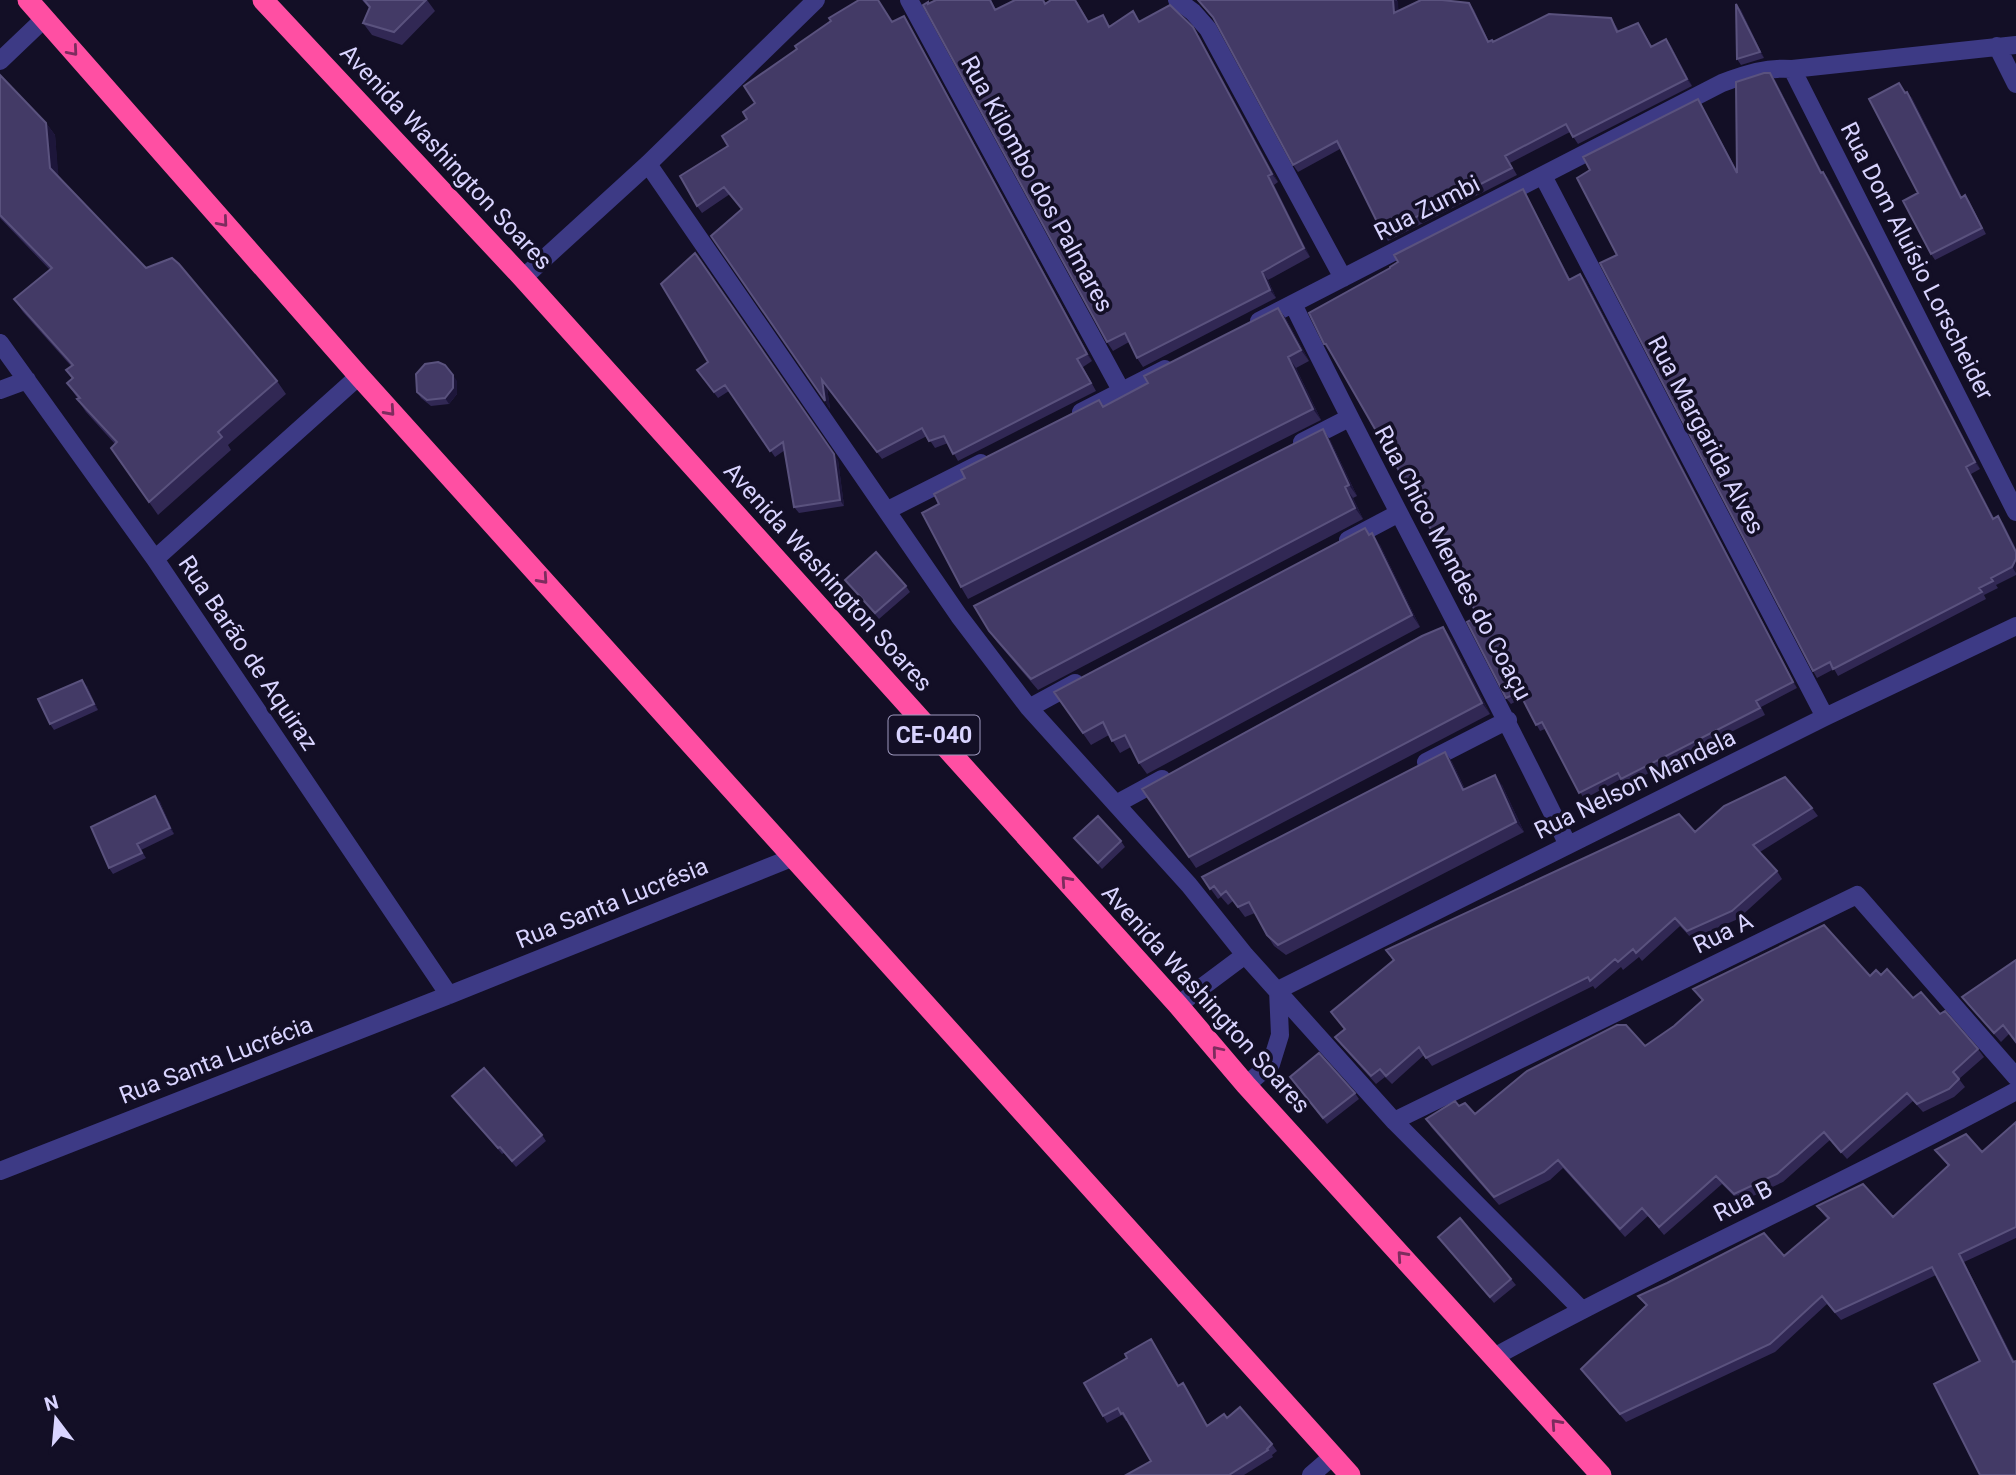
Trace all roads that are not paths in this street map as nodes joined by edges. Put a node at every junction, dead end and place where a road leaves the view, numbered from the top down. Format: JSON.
{"nodes":[{"id":1,"x":28,"y":0,"type":"edge"},
{"id":2,"x":263,"y":0,"type":"edge"},
{"id":3,"x":816,"y":0,"type":"edge"},
{"id":4,"x":909,"y":0,"type":"edge"},
{"id":5,"x":1177,"y":0,"type":"edge"},
{"id":6,"x":281,"y":8,"type":"edge"},
{"id":7,"x":44,"y":19,"type":"junction"},
{"id":8,"x":2016,"y":45,"type":"edge"},
{"id":9,"x":1997,"y":47,"type":"junction"},
{"id":10,"x":0,"y":61,"type":"edge"},
{"id":11,"x":1793,"y":69,"type":"junction"},
{"id":12,"x":2016,"y":84,"type":"edge"},
{"id":13,"x":648,"y":164,"type":"junction"},
{"id":14,"x":1543,"y":176,"type":"junction"},
{"id":15,"x":523,"y":278,"type":"junction"},
{"id":16,"x":1343,"y":278,"type":"junction"},
{"id":17,"x":1293,"y":304,"type":"junction"},
{"id":18,"x":1244,"y":329,"type":"edge"},
{"id":19,"x":0,"y":343,"type":"edge"},
{"id":20,"x":1183,"y":360,"type":"edge"},
{"id":21,"x":359,"y":376,"type":"junction"},
{"id":22,"x":27,"y":380,"type":"junction"},
{"id":23,"x":0,"y":390,"type":"edge"},
{"id":24,"x":1122,"y":392,"type":"junction"},
{"id":25,"x":1349,"y":418,"type":"junction"},
{"id":26,"x":1060,"y":423,"type":"edge"},
{"id":27,"x":1288,"y":449,"type":"edge"},
{"id":28,"x":999,"y":454,"type":"edge"},
{"id":29,"x":888,"y":510,"type":"junction"},
{"id":30,"x":1399,"y":513,"type":"junction"},
{"id":31,"x":2016,"y":513,"type":"edge"},
{"id":32,"x":1338,"y":546,"type":"edge"},
{"id":33,"x":155,"y":559,"type":"junction"},
{"id":34,"x":2016,"y":626,"type":"edge"},
{"id":35,"x":1091,"y":676,"type":"edge"},
{"id":36,"x":1029,"y":708,"type":"junction"},
{"id":37,"x":1825,"y":717,"type":"junction"},
{"id":38,"x":1508,"y":720,"type":"junction"},
{"id":39,"x":1176,"y":771,"type":"edge"},
{"id":40,"x":1410,"y":771,"type":"edge"},
{"id":41,"x":1116,"y":804,"type":"junction"},
{"id":42,"x":1568,"y":845,"type":"junction"},
{"id":43,"x":793,"y":857,"type":"junction"},
{"id":44,"x":1245,"y":955,"type":"junction"},
{"id":45,"x":1278,"y":990,"type":"junction"},
{"id":46,"x":449,"y":995,"type":"junction"},
{"id":47,"x":1178,"y":1005,"type":"junction"},
{"id":48,"x":2016,"y":1077,"type":"edge"},
{"id":49,"x":1246,"y":1085,"type":"junction"},
{"id":50,"x":2016,"y":1091,"type":"edge"},
{"id":51,"x":1394,"y":1121,"type":"junction"},
{"id":52,"x":0,"y":1171,"type":"edge"},
{"id":53,"x":1581,"y":1309,"type":"junction"},
{"id":54,"x":1494,"y":1357,"type":"junction"},
{"id":55,"x":1334,"y":1456,"type":"junction"},
{"id":56,"x":1311,"y":1475,"type":"edge"},
{"id":57,"x":1350,"y":1475,"type":"edge"},
{"id":58,"x":1601,"y":1475,"type":"edge"}],
"edges":[{"from":1,"to":7,"type":"highway"},
{"from":2,"to":6,"type":"highway","name":"Avenida Washington Soares","number":"CE-040"},
{"from":3,"to":13,"type":"street"},
{"from":4,"to":24,"type":"street","name":"Rua Kilombo dos Palmares"},
{"from":5,"to":16,"type":"street"},
{"from":6,"to":15,"type":"highway","name":"Avenida Washington Soares","number":"CE-040"},
{"from":7,"to":10,"type":"street"},
{"from":7,"to":21,"type":"highway","one_way":true},
{"from":8,"to":9,"type":"street","name":"Rua Zumbi"},
{"from":9,"to":11,"type":"street","name":"Rua Zumbi"},
{"from":9,"to":12,"type":"street"},
{"from":11,"to":14,"type":"street","name":"Rua Zumbi"},
{"from":11,"to":31,"type":"street","name":"Rua Dom Aluísio Lorscheider"},
{"from":13,"to":15,"type":"street"},
{"from":13,"to":29,"type":"street"},
{"from":14,"to":16,"type":"street","name":"Rua Zumbi"},
{"from":14,"to":37,"type":"street","name":"Rua Margarida Alves"},
{"from":47,"to":15,"type":"highway","name":"Avenida Washington Soares","number":"CE-040","one_way":true},
{"from":16,"to":17,"type":"street","name":"Rua Zumbi"},
{"from":17,"to":18,"type":"street","name":"Rua Zumbi"},
{"from":17,"to":25,"type":"street","name":"Rua Chico Mendes do Coaçu"},
{"from":19,"to":22,"type":"street","name":"Rua Barão de Aquiraz"},
{"from":20,"to":24,"type":"street"},
{"from":21,"to":33,"type":"street"},
{"from":21,"to":43,"type":"highway","one_way":true},
{"from":22,"to":23,"type":"street"},
{"from":22,"to":33,"type":"street","name":"Rua Barão de Aquiraz"},
{"from":24,"to":26,"type":"street"},
{"from":25,"to":27,"type":"street"},
{"from":25,"to":30,"type":"street","name":"Rua Chico Mendes do Coaçu"},
{"from":28,"to":29,"type":"street"},
{"from":29,"to":36,"type":"street"},
{"from":30,"to":32,"type":"street"},
{"from":30,"to":38,"type":"street","name":"Rua Chico Mendes do Coaçu"},
{"from":33,"to":46,"type":"street","name":"Rua Barão de Aquiraz"},
{"from":34,"to":37,"type":"street","name":"Rua Nelson Mandela"},
{"from":35,"to":36,"type":"street"},
{"from":36,"to":41,"type":"street"},
{"from":37,"to":42,"type":"street","name":"Rua Nelson Mandela"},
{"from":38,"to":40,"type":"street"},
{"from":38,"to":42,"type":"street","name":"Rua Chico Mendes do Coaçu"},
{"from":39,"to":41,"type":"street"},
{"from":41,"to":44,"type":"street"},
{"from":42,"to":45,"type":"street","name":"Rua Nelson Mandela"},
{"from":43,"to":46,"type":"street","name":"Rua Santa Lucrésia"},
{"from":43,"to":55,"type":"highway"},
{"from":44,"to":45,"type":"street"},
{"from":44,"to":47,"type":"street"},
{"from":45,"to":49,"type":"street"},
{"from":45,"to":51,"type":"street"},
{"from":46,"to":52,"type":"street","name":"Rua Santa Lucrécia"},
{"from":49,"to":47,"type":"highway","name":"Avenida Washington Soares","number":"CE-040","one_way":true},
{"from":48,"to":51,"type":"street","name":"Rua A"},
{"from":54,"to":49,"type":"highway","name":"Avenida Washington Soares","number":"CE-040","one_way":true},
{"from":50,"to":53,"type":"street","name":"Rua B"},
{"from":51,"to":53,"type":"street"},
{"from":53,"to":54,"type":"street","name":"Rua B"},
{"from":58,"to":54,"type":"highway","name":"Avenida Washington Soares","number":"CE-040","one_way":true},
{"from":55,"to":56,"type":"street"},
{"from":55,"to":57,"type":"highway"}]}
